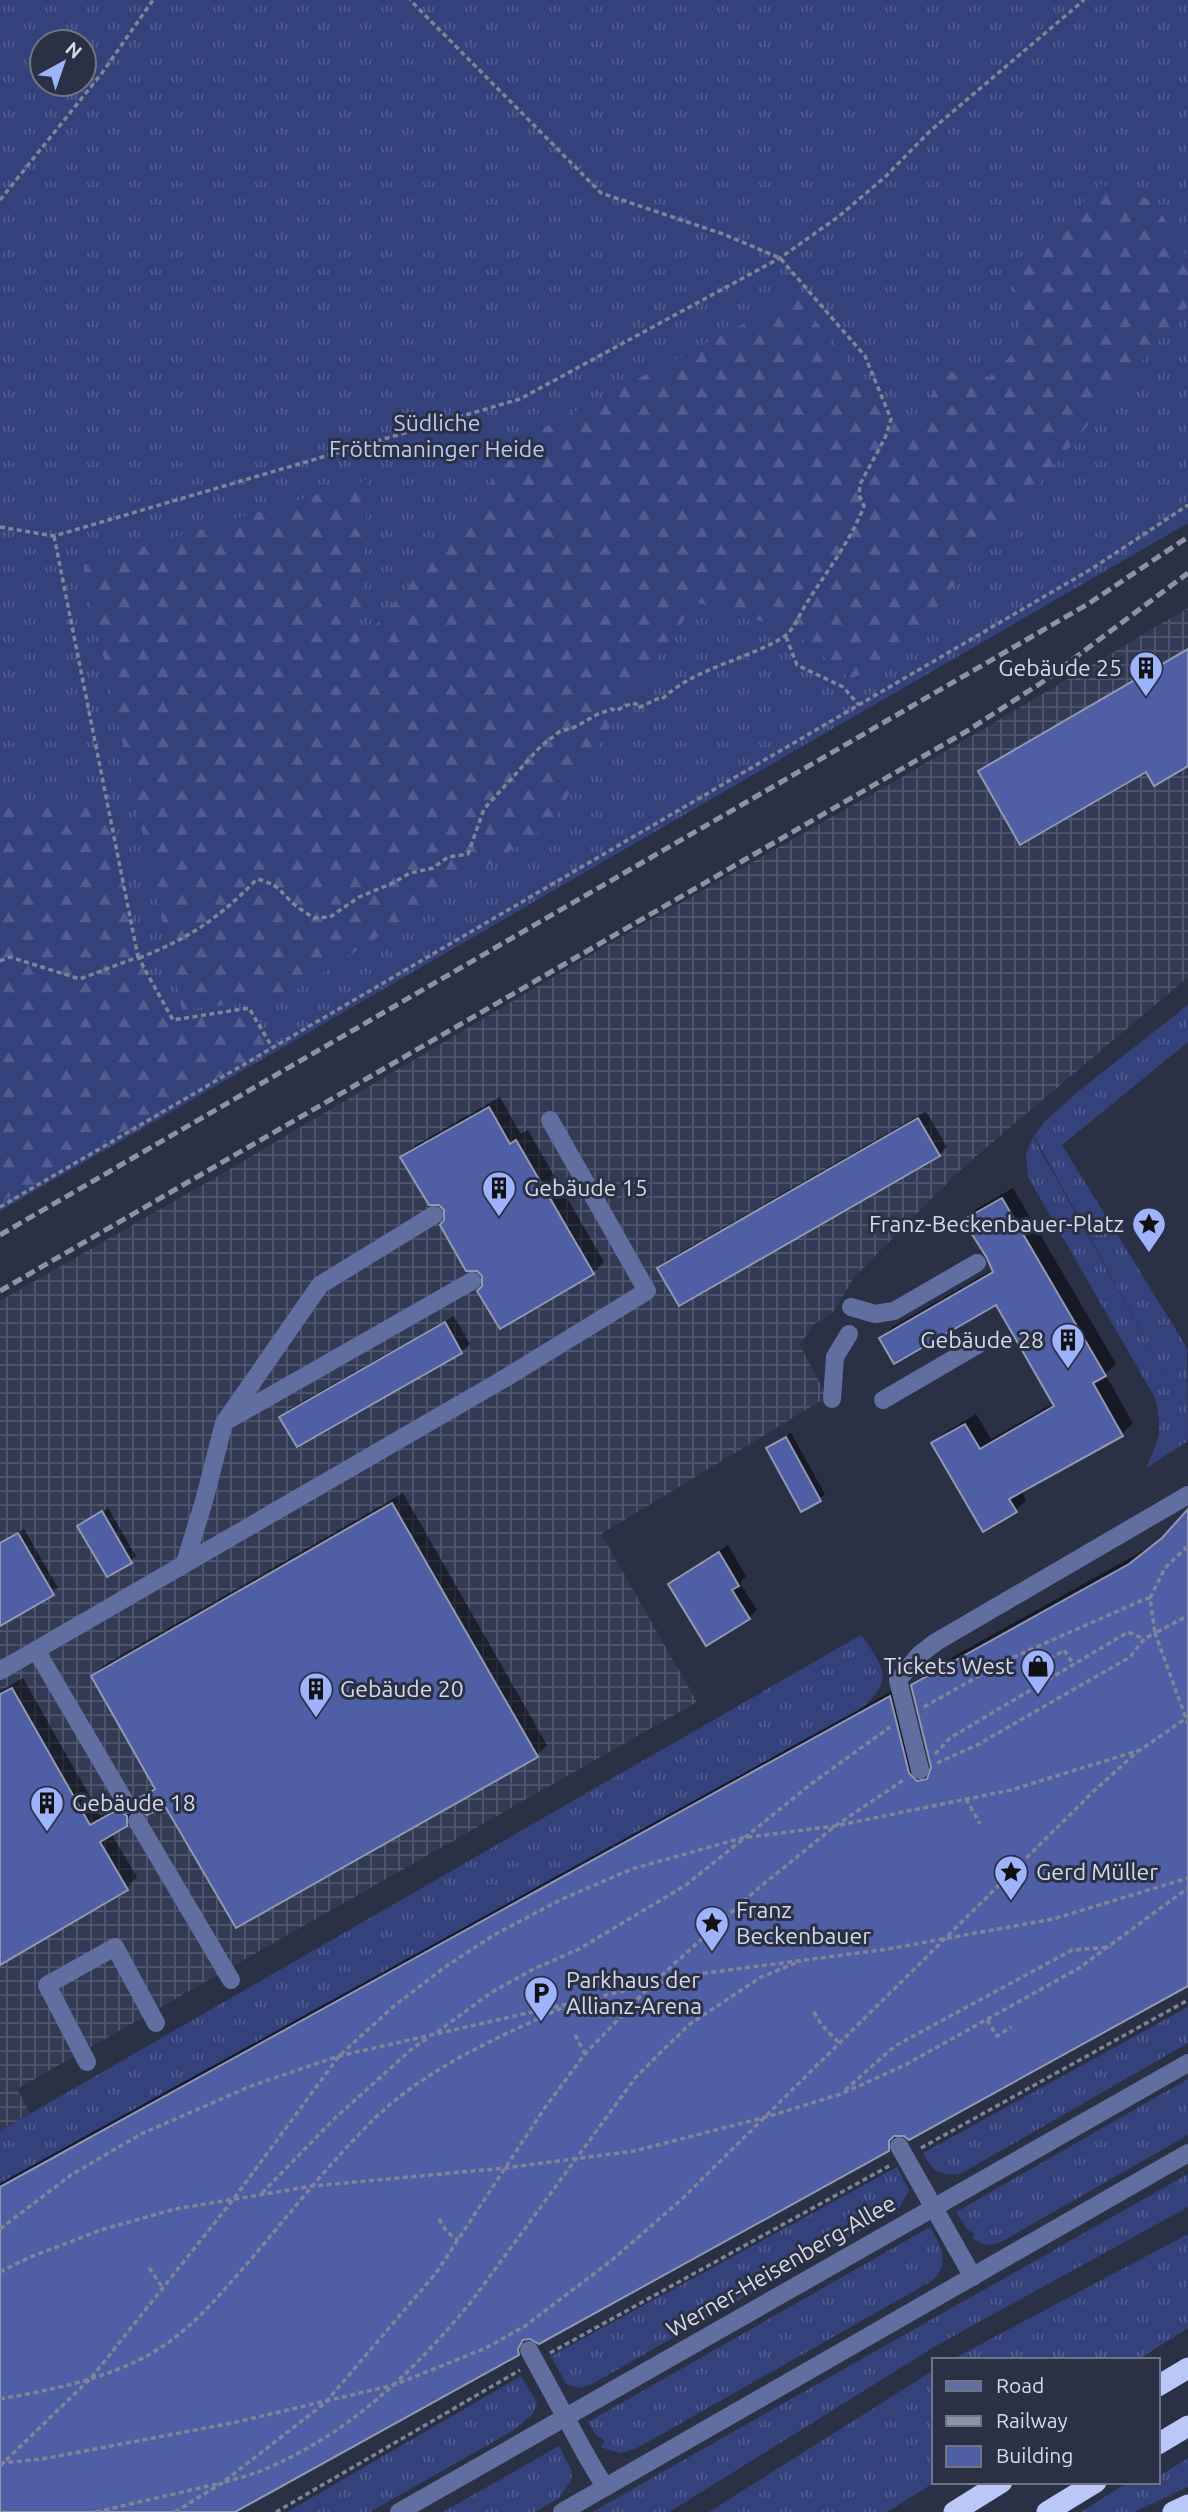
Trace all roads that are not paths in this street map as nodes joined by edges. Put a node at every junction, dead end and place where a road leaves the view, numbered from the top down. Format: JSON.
{"nodes":[{"id":1,"x":550,"y":1120,"type":"dead end"},
{"id":2,"x":434,"y":1215,"type":"dead end"},
{"id":3,"x":977,"y":1263,"type":"dead end"},
{"id":4,"x":472,"y":1281,"type":"dead end"},
{"id":5,"x":851,"y":1307,"type":"dead end"},
{"id":6,"x":849,"y":1334,"type":"dead end"},
{"id":7,"x":979,"y":1344,"type":"dead end"},
{"id":8,"x":832,"y":1399,"type":"dead end"},
{"id":9,"x":883,"y":1400,"type":"dead end"},
{"id":10,"x":223,"y":1423,"type":"junction"},
{"id":11,"x":1188,"y":1495,"type":"edge"},
{"id":12,"x":185,"y":1563,"type":"junction"},
{"id":13,"x":36,"y":1650,"type":"junction"},
{"id":14,"x":0,"y":1671,"type":"edge"},
{"id":15,"x":920,"y":1770,"type":"road end"},
{"id":16,"x":128,"y":1805,"type":"dead end"},
{"id":17,"x":137,"y":1821,"type":"dead end"},
{"id":18,"x":231,"y":1980,"type":"dead end"},
{"id":19,"x":156,"y":2023,"type":"dead end"},
{"id":20,"x":87,"y":2062,"type":"dead end"},
{"id":21,"x":1188,"y":2063,"type":"edge"},
{"id":22,"x":1188,"y":2153,"type":"edge"},
{"id":23,"x":897,"y":2154,"type":"road end"},
{"id":24,"x":973,"y":2277,"type":"junction"},
{"id":25,"x":529,"y":2350,"type":"dead end"},
{"id":26,"x":1188,"y":2368,"type":"edge"},
{"id":27,"x":1160,"y":2385,"type":"edge"},
{"id":28,"x":1188,"y":2426,"type":"edge"},
{"id":29,"x":1160,"y":2443,"type":"edge"},
{"id":30,"x":999,"y":2484,"type":"edge"},
{"id":31,"x":1093,"y":2484,"type":"edge"},
{"id":32,"x":605,"y":2487,"type":"junction"},
{"id":33,"x":1188,"y":2505,"type":"edge"},
{"id":34,"x":400,"y":2512,"type":"edge"},
{"id":35,"x":562,"y":2512,"type":"edge"},
{"id":36,"x":954,"y":2512,"type":"edge"},
{"id":37,"x":1047,"y":2512,"type":"edge"},
{"id":38,"x":1173,"y":2512,"type":"edge"}],
"edges":[{"from":1,"to":12,"type":"street"},
{"from":2,"to":10,"type":"street"},
{"from":3,"to":5,"type":"street"},
{"from":4,"to":10,"type":"street"},
{"from":6,"to":8,"type":"street"},
{"from":7,"to":9,"type":"street"},
{"from":10,"to":12,"type":"street"},
{"from":11,"to":15,"type":"street"},
{"from":12,"to":13,"type":"street"},
{"from":13,"to":14,"type":"street"},
{"from":13,"to":16,"type":"street"},
{"from":17,"to":18,"type":"street"},
{"from":19,"to":20,"type":"street"},
{"from":21,"to":34,"type":"street","name":"Werner-Heisenberg-Allee"},
{"from":22,"to":24,"type":"street"},
{"from":23,"to":24,"type":"street","bridge":true},
{"from":24,"to":32,"type":"street"},
{"from":25,"to":32,"type":"street","bridge":true},
{"from":26,"to":27,"type":"highway"},
{"from":28,"to":29,"type":"highway"},
{"from":30,"to":36,"type":"highway"},
{"from":31,"to":37,"type":"highway"},
{"from":32,"to":35,"type":"street"},
{"from":33,"to":38,"type":"highway"}]}
